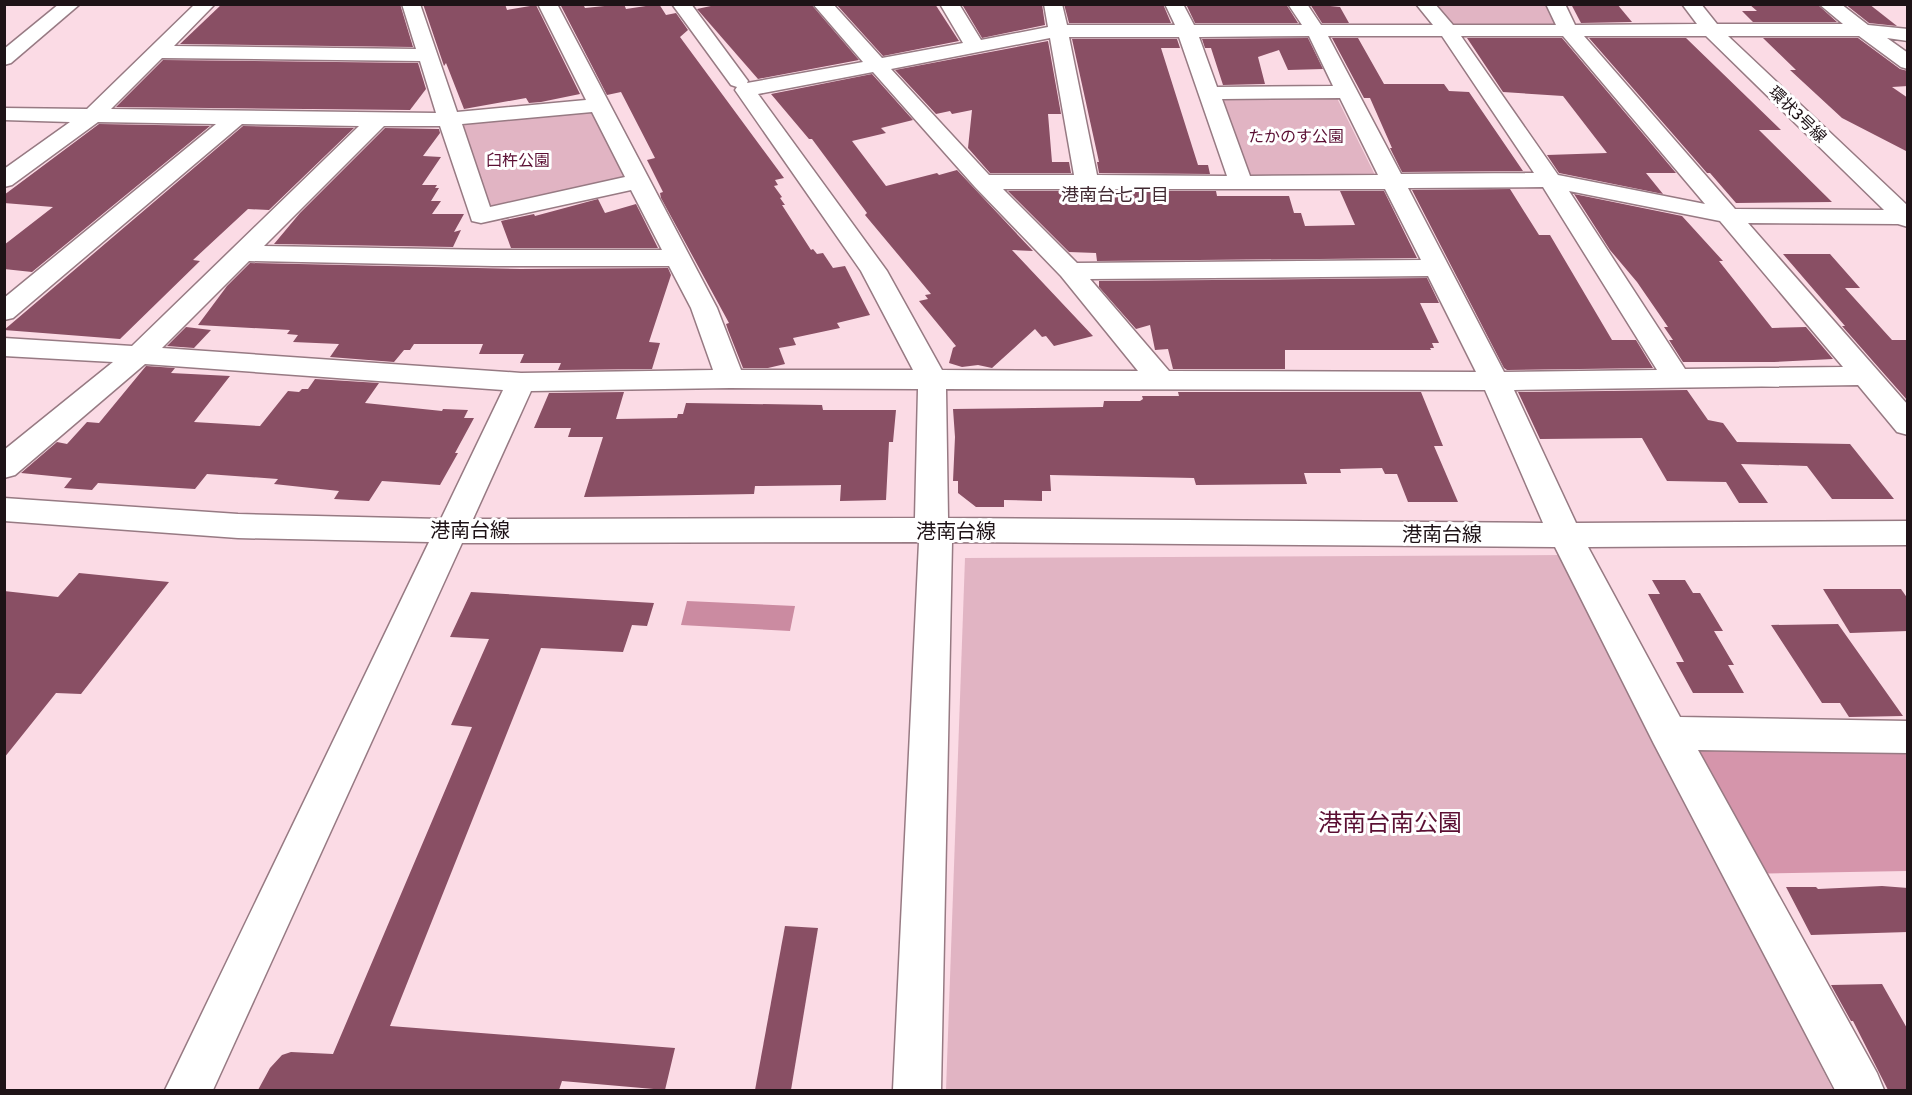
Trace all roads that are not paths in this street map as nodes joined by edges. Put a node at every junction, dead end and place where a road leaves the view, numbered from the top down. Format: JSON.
{"nodes":[{"id":1,"x":71,"y":4,"type":"edge"},
{"id":2,"x":206,"y":4,"type":"edge"},
{"id":3,"x":411,"y":4,"type":"edge"},
{"id":4,"x":547,"y":4,"type":"edge"},
{"id":5,"x":681,"y":4,"type":"edge"},
{"id":6,"x":822,"y":4,"type":"edge"},
{"id":7,"x":949,"y":4,"type":"edge"},
{"id":8,"x":1053,"y":4,"type":"edge"},
{"id":9,"x":1174,"y":4,"type":"edge"},
{"id":10,"x":1297,"y":4,"type":"edge"},
{"id":11,"x":1425,"y":4,"type":"edge"},
{"id":12,"x":1555,"y":4,"type":"edge"},
{"id":13,"x":1691,"y":4,"type":"edge"},
{"id":14,"x":1711,"y":4,"type":"edge"},
{"id":15,"x":1828,"y":4,"type":"edge"},
{"id":16,"x":1711,"y":30,"type":"junction"},
{"id":17,"x":1734,"y":30,"type":"junction"},
{"id":18,"x":1864,"y":30,"type":"junction"},
{"id":19,"x":1059,"y":31,"type":"junction"},
{"id":20,"x":1187,"y":31,"type":"junction"},
{"id":21,"x":1448,"y":31,"type":"junction"},
{"id":22,"x":1569,"y":31,"type":"junction"},
{"id":23,"x":1316,"y":32,"type":"junction"},
{"id":24,"x":1908,"y":35,"type":"edge"},
{"id":25,"x":975,"y":46,"type":"junction"},
{"id":26,"x":158,"y":52,"type":"junction"},
{"id":27,"x":427,"y":55,"type":"junction"},
{"id":28,"x":4,"y":59,"type":"edge"},
{"id":29,"x":1908,"y":63,"type":"edge"},
{"id":30,"x":879,"y":65,"type":"junction"},
{"id":31,"x":741,"y":86,"type":"junction"},
{"id":32,"x":1347,"y":92,"type":"junction"},
{"id":33,"x":1208,"y":93,"type":"junction"},
{"id":34,"x":600,"y":105,"type":"junction"},
{"id":35,"x":4,"y":114,"type":"edge"},
{"id":36,"x":92,"y":116,"type":"junction"},
{"id":37,"x":236,"y":118,"type":"junction"},
{"id":38,"x":449,"y":119,"type":"junction"},
{"id":39,"x":378,"y":120,"type":"junction"},
{"id":40,"x":4,"y":180,"type":"edge"},
{"id":41,"x":1550,"y":180,"type":"junction"},
{"id":42,"x":1393,"y":181,"type":"junction"},
{"id":43,"x":640,"y":182,"type":"junction"},
{"id":44,"x":983,"y":182,"type":"junction"},
{"id":45,"x":1087,"y":182,"type":"junction"},
{"id":46,"x":1241,"y":183,"type":"junction"},
{"id":47,"x":1907,"y":213,"type":"edge"},
{"id":48,"x":481,"y":216,"type":"junction"},
{"id":49,"x":1729,"y":216,"type":"junction"},
{"id":50,"x":242,"y":253,"type":"junction"},
{"id":51,"x":493,"y":258,"type":"junction"},
{"id":52,"x":678,"y":258,"type":"junction"},
{"id":53,"x":1437,"y":268,"type":"junction"},
{"id":54,"x":1070,"y":271,"type":"junction"},
{"id":55,"x":4,"y":312,"type":"edge"},
{"id":56,"x":4,"y":347,"type":"edge"},
{"id":57,"x":139,"y":355,"type":"junction"},
{"id":58,"x":1866,"y":376,"type":"junction"},
{"id":59,"x":1676,"y":377,"type":"junction"},
{"id":60,"x":730,"y":379,"type":"junction"},
{"id":61,"x":932,"y":379,"type":"junction"},
{"id":62,"x":1162,"y":381,"type":"junction"},
{"id":63,"x":1495,"y":381,"type":"junction"},
{"id":64,"x":521,"y":382,"type":"junction"},
{"id":65,"x":1908,"y":426,"type":"edge"},
{"id":66,"x":4,"y":467,"type":"edge"},
{"id":67,"x":4,"y":509,"type":"edge"},
{"id":68,"x":936,"y":530,"type":"junction"},
{"id":69,"x":453,"y":531,"type":"junction"},
{"id":70,"x":1908,"y":533,"type":"edge"},
{"id":71,"x":1564,"y":535,"type":"junction"},
{"id":72,"x":1667,"y":733,"type":"junction"},
{"id":73,"x":1908,"y":737,"type":"edge"},
{"id":74,"x":189,"y":1090,"type":"edge"},
{"id":75,"x":917,"y":1090,"type":"edge"},
{"id":76,"x":1860,"y":1090,"type":"edge"}],
"edges":[{"from":1,"to":28,"type":"street"},
{"from":2,"to":26,"type":"street"},
{"from":3,"to":27,"type":"street"},
{"from":4,"to":34,"type":"street"},
{"from":5,"to":31,"type":"street"},
{"from":6,"to":30,"type":"street"},
{"from":7,"to":25,"type":"street"},
{"from":8,"to":19,"type":"street"},
{"from":9,"to":20,"type":"street"},
{"from":10,"to":23,"type":"street"},
{"from":11,"to":21,"type":"street"},
{"from":12,"to":22,"type":"street"},
{"from":13,"to":16,"type":"street","name":"環状3号線"},
{"from":14,"to":17,"type":"street","name":"環状3号線"},
{"from":15,"to":18,"type":"street"},
{"from":16,"to":17,"type":"street"},
{"from":16,"to":22,"type":"street"},
{"from":16,"to":47,"type":"street","name":"環状3号線"},
{"from":17,"to":18,"type":"street"},
{"from":17,"to":47,"type":"street","name":"環状3号線"},
{"from":18,"to":24,"type":"street"},
{"from":18,"to":29,"type":"street"},
{"from":19,"to":20,"type":"street"},
{"from":19,"to":25,"type":"street"},
{"from":19,"to":45,"type":"street"},
{"from":20,"to":23,"type":"street"},
{"from":20,"to":33,"type":"street"},
{"from":21,"to":22,"type":"street"},
{"from":21,"to":23,"type":"street"},
{"from":21,"to":41,"type":"street"},
{"from":22,"to":49,"type":"street"},
{"from":23,"to":32,"type":"street"},
{"from":25,"to":30,"type":"street"},
{"from":26,"to":27,"type":"street"},
{"from":26,"to":36,"type":"street"},
{"from":27,"to":38,"type":"street"},
{"from":30,"to":31,"type":"street"},
{"from":30,"to":44,"type":"street"},
{"from":31,"to":61,"type":"street"},
{"from":32,"to":33,"type":"street"},
{"from":32,"to":42,"type":"street"},
{"from":33,"to":46,"type":"street"},
{"from":34,"to":38,"type":"street"},
{"from":34,"to":43,"type":"street"},
{"from":35,"to":36,"type":"street"},
{"from":36,"to":37,"type":"street"},
{"from":36,"to":40,"type":"street"},
{"from":37,"to":39,"type":"street"},
{"from":37,"to":55,"type":"street"},
{"from":38,"to":39,"type":"street"},
{"from":38,"to":48,"type":"street"},
{"from":39,"to":50,"type":"street"},
{"from":41,"to":42,"type":"street"},
{"from":41,"to":49,"type":"street"},
{"from":41,"to":59,"type":"street"},
{"from":42,"to":46,"type":"street"},
{"from":42,"to":53,"type":"street"},
{"from":43,"to":48,"type":"street"},
{"from":43,"to":52,"type":"street"},
{"from":44,"to":45,"type":"street"},
{"from":44,"to":54,"type":"street"},
{"from":45,"to":46,"type":"street"},
{"from":47,"to":49,"type":"street"},
{"from":48,"to":51,"type":"street"},
{"from":49,"to":58,"type":"street"},
{"from":50,"to":51,"type":"street"},
{"from":50,"to":57,"type":"street"},
{"from":51,"to":52,"type":"street"},
{"from":52,"to":60,"type":"street"},
{"from":53,"to":54,"type":"street"},
{"from":53,"to":63,"type":"street"},
{"from":54,"to":62,"type":"street"},
{"from":56,"to":57,"type":"street"},
{"from":57,"to":64,"type":"street"},
{"from":57,"to":66,"type":"street"},
{"from":58,"to":59,"type":"street"},
{"from":58,"to":65,"type":"street"},
{"from":59,"to":63,"type":"street"},
{"from":60,"to":61,"type":"street"},
{"from":60,"to":64,"type":"street"},
{"from":61,"to":62,"type":"street"},
{"from":61,"to":68,"type":"street"},
{"from":62,"to":63,"type":"street"},
{"from":63,"to":71,"type":"street"},
{"from":64,"to":69,"type":"street"},
{"from":67,"to":69,"type":"street","name":"港南台線"},
{"from":68,"to":69,"type":"street","name":"港南台線"},
{"from":68,"to":71,"type":"street","name":"港南台線"},
{"from":68,"to":75,"type":"street"},
{"from":69,"to":74,"type":"street"},
{"from":70,"to":71,"type":"street","name":"港南台線"},
{"from":71,"to":72,"type":"street"},
{"from":72,"to":73,"type":"street"},
{"from":72,"to":76,"type":"street"}]}
